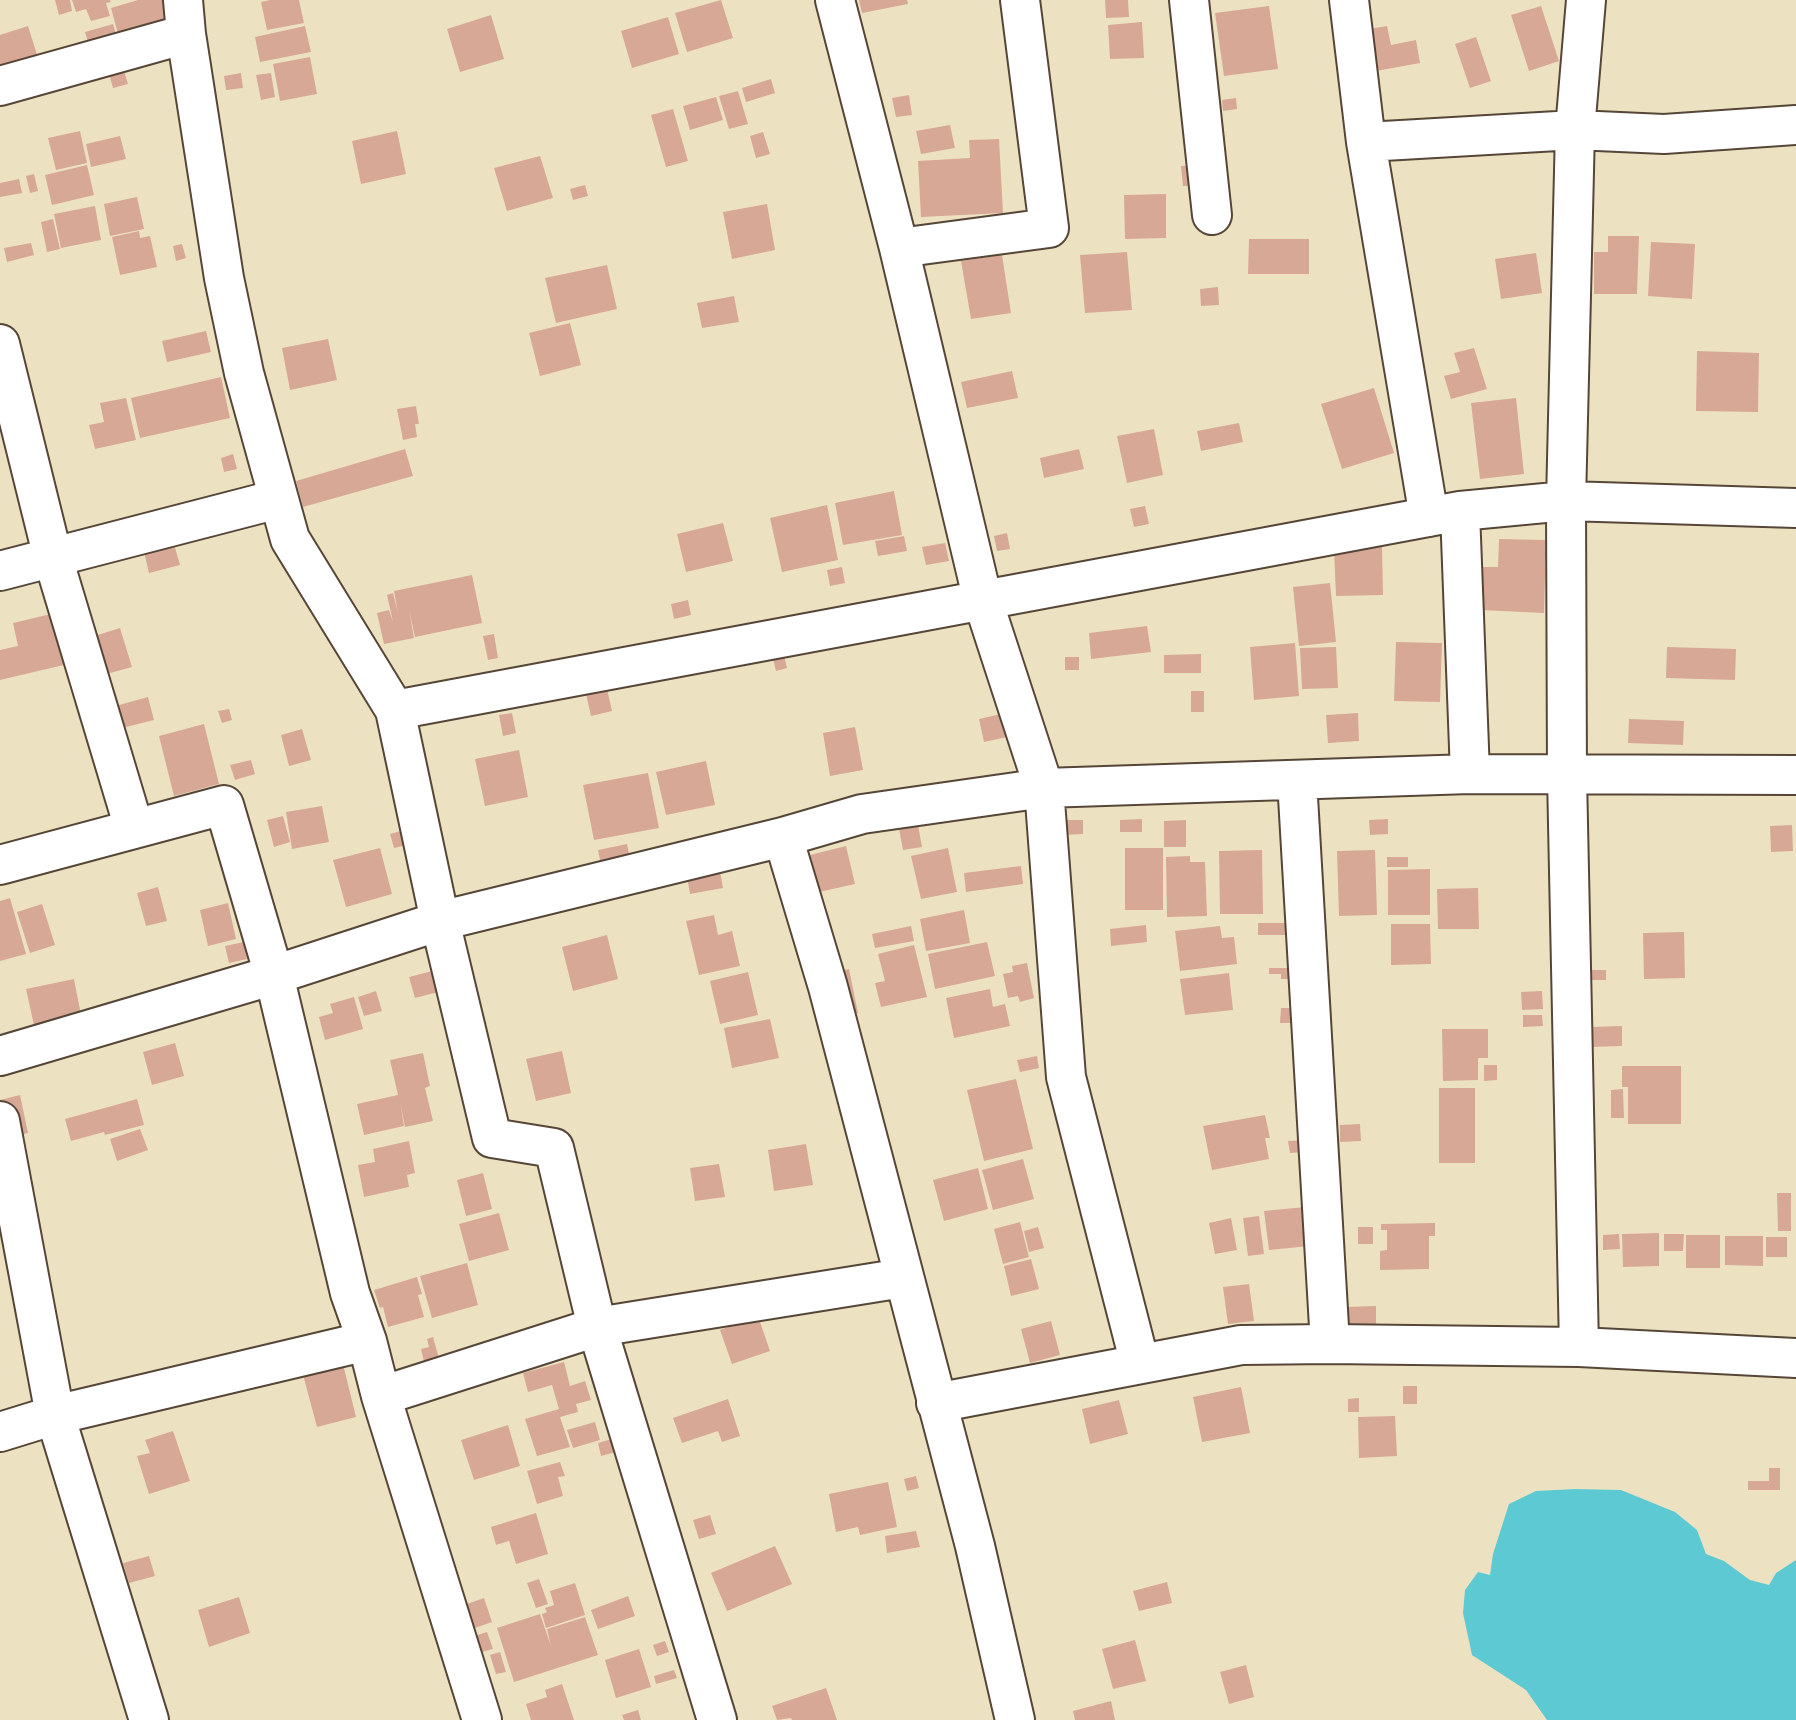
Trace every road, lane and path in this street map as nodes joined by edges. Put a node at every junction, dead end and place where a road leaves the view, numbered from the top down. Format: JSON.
{"nodes":[{"id":1,"x":835,"y":0,"type":"edge"},
{"id":2,"x":1020,"y":0,"type":"edge"},
{"id":3,"x":1189,"y":0,"type":"edge"},
{"id":4,"x":1349,"y":0,"type":"edge"},
{"id":5,"x":1586,"y":0,"type":"edge"},
{"id":6,"x":185,"y":17,"type":"edge"},
{"id":7,"x":0,"y":86,"type":"edge"},
{"id":8,"x":1796,"y":125,"type":"edge"},
{"id":9,"x":1575,"y":130,"type":"junction"},
{"id":10,"x":1366,"y":142,"type":"junction"},
{"id":11,"x":1212,"y":215,"type":"dead end"},
{"id":12,"x":899,"y":248,"type":"junction"},
{"id":13,"x":0,"y":344,"type":"edge"},
{"id":14,"x":278,"y":499,"type":"junction"},
{"id":15,"x":1566,"y":501,"type":"junction"},
{"id":16,"x":1796,"y":508,"type":"edge"},
{"id":17,"x":1445,"y":514,"type":"junction"},
{"id":18,"x":53,"y":558,"type":"junction"},
{"id":19,"x":0,"y":571,"type":"edge"},
{"id":20,"x":983,"y":601,"type":"junction"},
{"id":21,"x":395,"y":710,"type":"junction"},
{"id":22,"x":1469,"y":774,"type":"junction"},
{"id":23,"x":1796,"y":775,"type":"edge"},
{"id":24,"x":1567,"y":776,"type":"junction"},
{"id":25,"x":1297,"y":780,"type":"junction"},
{"id":26,"x":1044,"y":788,"type":"junction"},
{"id":27,"x":134,"y":828,"type":"junction"},
{"id":28,"x":783,"y":837,"type":"junction"},
{"id":29,"x":0,"y":865,"type":"edge"},
{"id":30,"x":440,"y":921,"type":"junction"},
{"id":31,"x":274,"y":975,"type":"junction"},
{"id":32,"x":0,"y":1056,"type":"edge"},
{"id":33,"x":0,"y":1121,"type":"edge"},
{"id":34,"x":903,"y":1279,"type":"junction"},
{"id":35,"x":597,"y":1327,"type":"junction"},
{"id":36,"x":367,"y":1341,"type":"junction"},
{"id":37,"x":1330,"y":1344,"type":"junction"},
{"id":38,"x":1579,"y":1347,"type":"junction"},
{"id":39,"x":1796,"y":1358,"type":"edge"},
{"id":40,"x":1140,"y":1364,"type":"junction"},
{"id":41,"x":381,"y":1396,"type":"junction"},
{"id":42,"x":936,"y":1403,"type":"junction"},
{"id":43,"x":55,"y":1416,"type":"junction"},
{"id":44,"x":0,"y":1432,"type":"edge"},
{"id":45,"x":149,"y":1720,"type":"edge"},
{"id":46,"x":482,"y":1720,"type":"edge"},
{"id":47,"x":717,"y":1720,"type":"edge"},
{"id":48,"x":1015,"y":1720,"type":"edge"}],
"edges":[{"from":1,"to":12,"type":"street"},
{"from":2,"to":12,"type":"street"},
{"from":3,"to":11,"type":"street"},
{"from":4,"to":10,"type":"street"},
{"from":5,"to":9,"type":"street"},
{"from":6,"to":7,"type":"street"},
{"from":6,"to":14,"type":"street"},
{"from":8,"to":9,"type":"street"},
{"from":9,"to":10,"type":"street"},
{"from":9,"to":15,"type":"street"},
{"from":10,"to":17,"type":"street"},
{"from":12,"to":20,"type":"street"},
{"from":13,"to":18,"type":"street"},
{"from":14,"to":18,"type":"street"},
{"from":14,"to":21,"type":"street"},
{"from":15,"to":16,"type":"street"},
{"from":15,"to":17,"type":"street"},
{"from":15,"to":24,"type":"street"},
{"from":17,"to":20,"type":"street"},
{"from":17,"to":22,"type":"street"},
{"from":18,"to":19,"type":"street"},
{"from":18,"to":27,"type":"street"},
{"from":20,"to":21,"type":"street"},
{"from":20,"to":26,"type":"street"},
{"from":21,"to":30,"type":"street"},
{"from":22,"to":24,"type":"street"},
{"from":22,"to":25,"type":"street"},
{"from":23,"to":24,"type":"street"},
{"from":24,"to":38,"type":"street"},
{"from":25,"to":26,"type":"street"},
{"from":25,"to":37,"type":"street"},
{"from":26,"to":28,"type":"street"},
{"from":26,"to":40,"type":"street"},
{"from":27,"to":29,"type":"street"},
{"from":27,"to":31,"type":"street"},
{"from":28,"to":30,"type":"street"},
{"from":28,"to":34,"type":"street"},
{"from":30,"to":31,"type":"street"},
{"from":30,"to":35,"type":"street"},
{"from":31,"to":32,"type":"street"},
{"from":31,"to":36,"type":"street"},
{"from":33,"to":43,"type":"street"},
{"from":34,"to":35,"type":"street"},
{"from":34,"to":42,"type":"street"},
{"from":35,"to":41,"type":"street"},
{"from":35,"to":47,"type":"street"},
{"from":36,"to":41,"type":"street"},
{"from":36,"to":43,"type":"street"},
{"from":37,"to":38,"type":"street"},
{"from":37,"to":40,"type":"street"},
{"from":38,"to":39,"type":"street"},
{"from":40,"to":42,"type":"street"},
{"from":41,"to":46,"type":"street"},
{"from":42,"to":48,"type":"street"},
{"from":43,"to":44,"type":"street"},
{"from":43,"to":45,"type":"street"}]}
